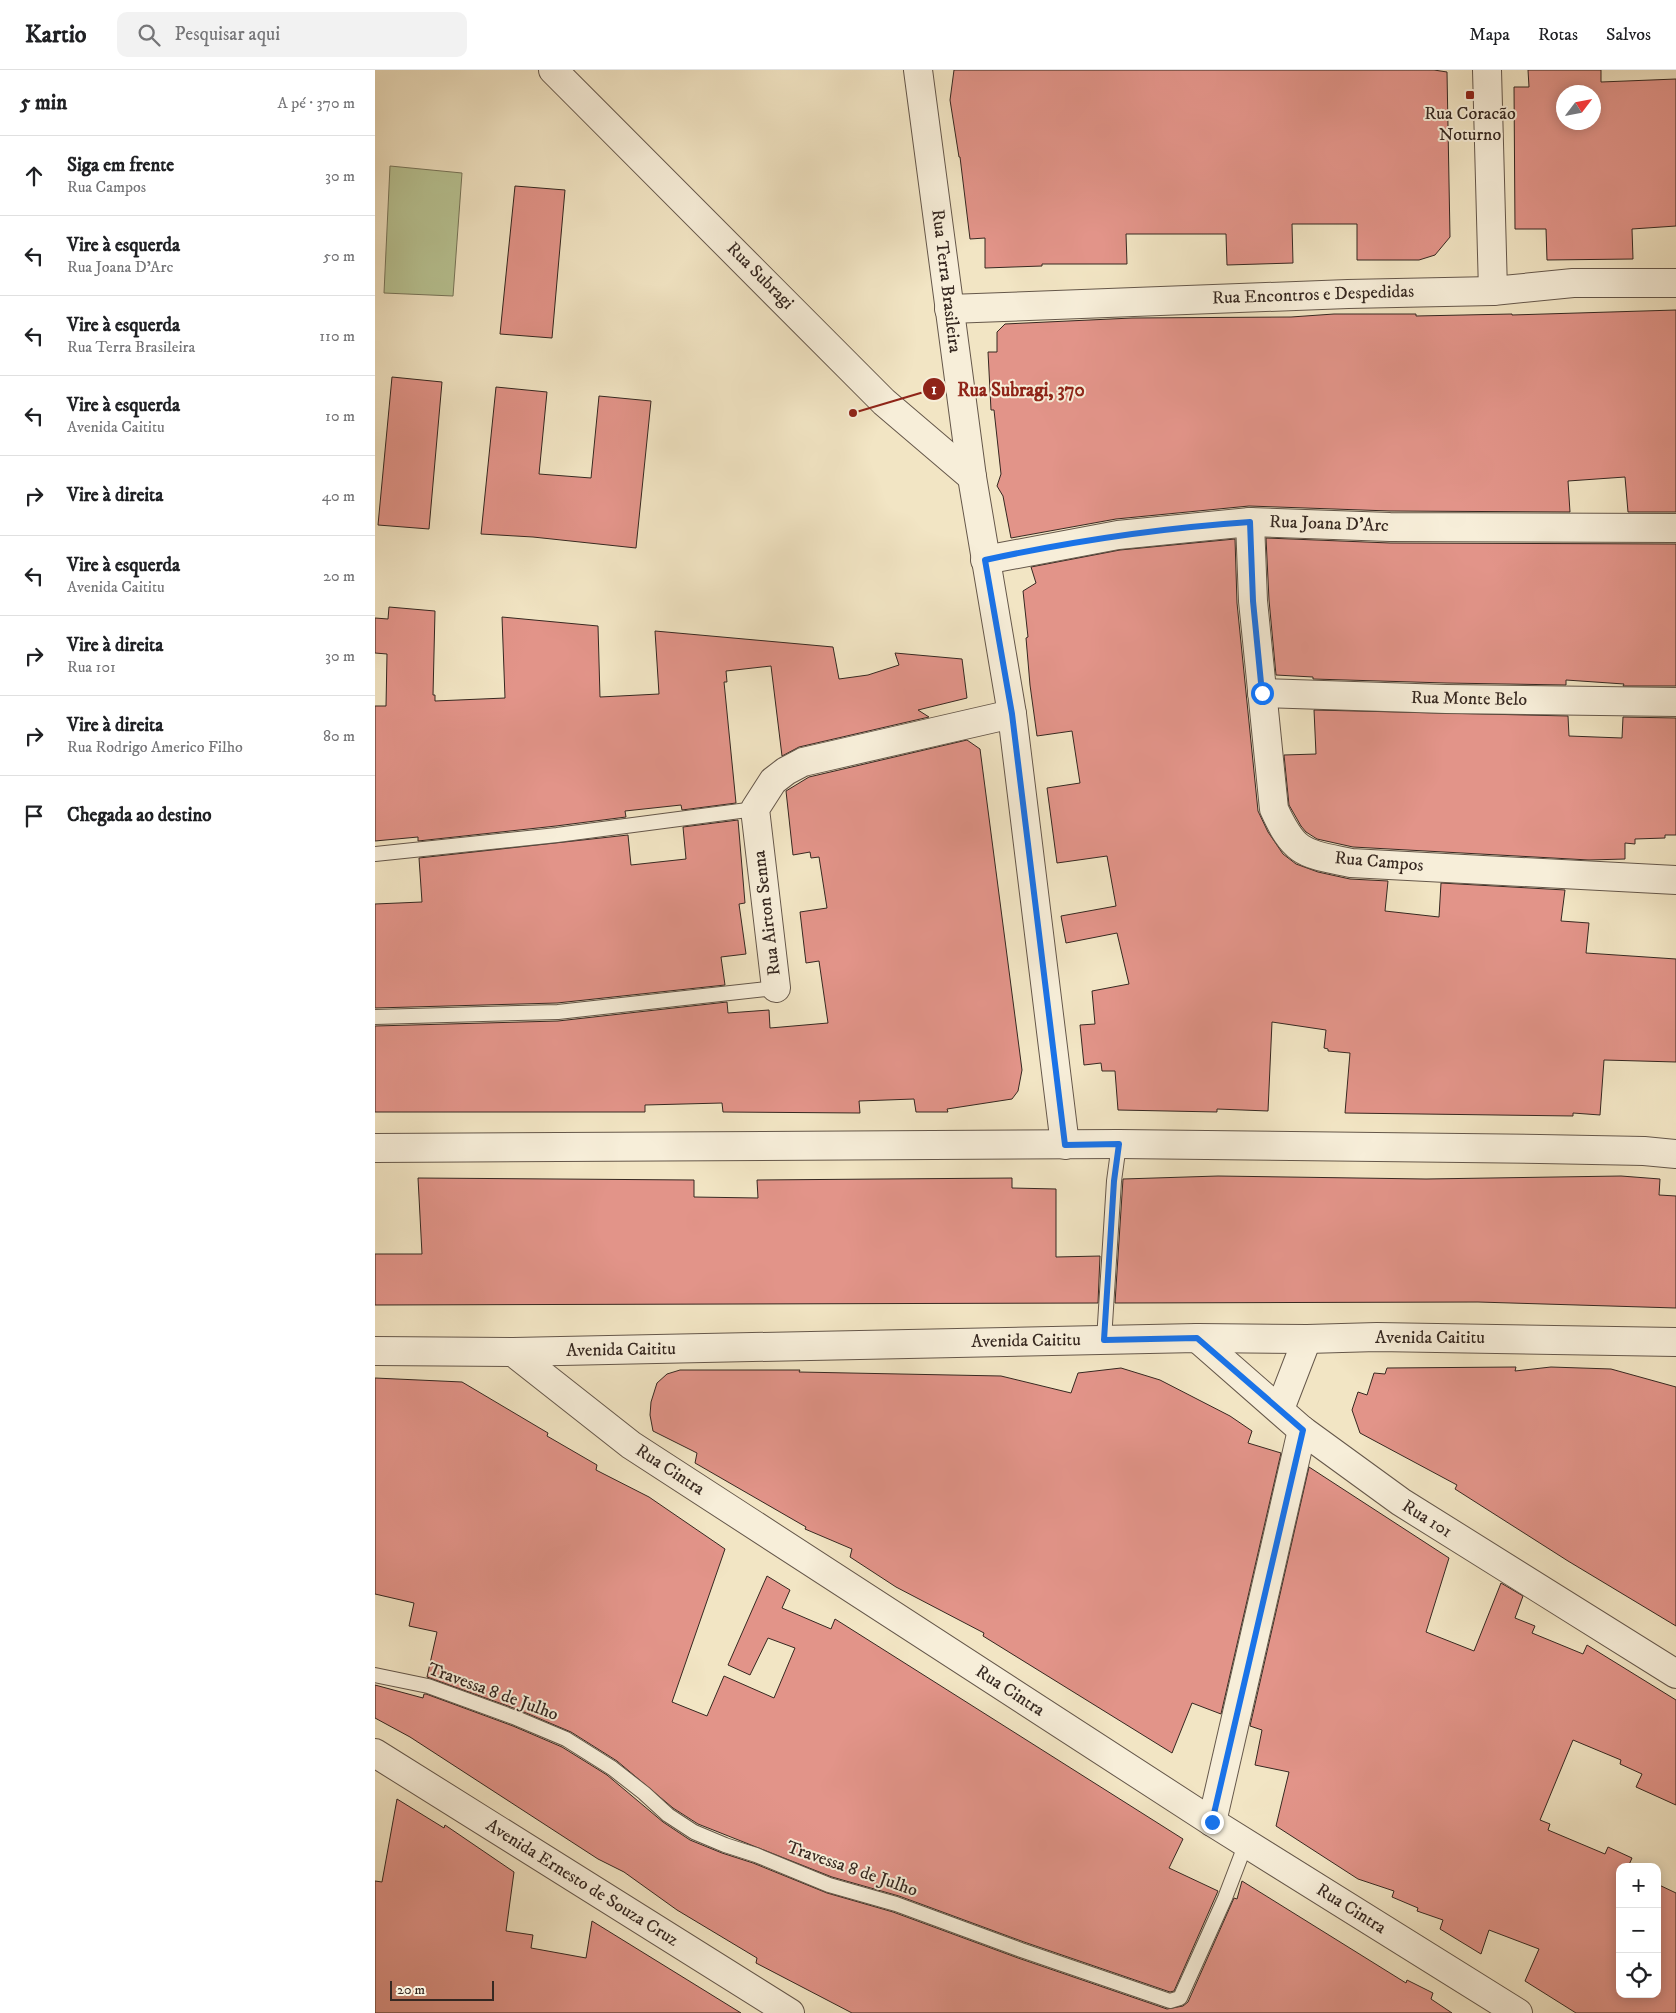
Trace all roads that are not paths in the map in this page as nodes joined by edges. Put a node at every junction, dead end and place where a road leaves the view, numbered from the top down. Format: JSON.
{"nodes":[{"id":1,"x":553,"y":70,"type":"edge"},
{"id":2,"x":918,"y":70,"type":"edge"},
{"id":3,"x":1487,"y":70,"type":"edge"},
{"id":4,"x":1676,"y":283,"type":"edge"},
{"id":5,"x":1493,"y":291,"type":"junction"},
{"id":6,"x":949,"y":309,"type":"junction"},
{"id":7,"x":972,"y":477,"type":"junction"},
{"id":8,"x":1250,"y":522,"type":"junction"},
{"id":9,"x":1676,"y":528,"type":"edge"},
{"id":10,"x":985,"y":560,"type":"junction"},
{"id":11,"x":1262,"y":693,"type":"junction"},
{"id":12,"x":1676,"y":702,"type":"edge"},
{"id":13,"x":1012,"y":714,"type":"junction"},
{"id":14,"x":755,"y":809,"type":"junction"},
{"id":15,"x":375,"y":854,"type":"edge"},
{"id":16,"x":1676,"y":880,"type":"edge"},
{"id":17,"x":776,"y":988,"type":"joint"},
{"id":18,"x":375,"y":1016,"type":"edge"},
{"id":19,"x":1119,"y":1144,"type":"junction"},
{"id":20,"x":1065,"y":1145,"type":"junction"},
{"id":21,"x":375,"y":1148,"type":"edge"},
{"id":22,"x":1676,"y":1154,"type":"edge"},
{"id":23,"x":1197,"y":1338,"type":"junction"},
{"id":24,"x":1307,"y":1339,"type":"junction"},
{"id":25,"x":1104,"y":1340,"type":"junction"},
{"id":26,"x":1676,"y":1342,"type":"edge"},
{"id":27,"x":375,"y":1350,"type":"edge"},
{"id":28,"x":513,"y":1352,"type":"junction"},
{"id":29,"x":1280,"y":1409,"type":"junction"},
{"id":30,"x":1303,"y":1430,"type":"junction"},
{"id":31,"x":1676,"y":1674,"type":"edge"},
{"id":32,"x":375,"y":1675,"type":"edge"},
{"id":33,"x":375,"y":1753,"type":"edge"},
{"id":34,"x":1212,"y":1822,"type":"junction"},
{"id":35,"x":1246,"y":1844,"type":"junction"},
{"id":36,"x":790,"y":2013,"type":"edge"},
{"id":37,"x":1518,"y":2013,"type":"edge"}],
"edges":[{"from":1,"to":7,"type":"street","name":"Rua Subragi"},
{"from":2,"to":6,"type":"street","name":"Rua Terra Brasileira"},
{"from":3,"to":5,"type":"street"},
{"from":4,"to":5,"type":"street","name":"Rua Encontros e Despedidas"},
{"from":5,"to":6,"type":"street","name":"Rua Encontros e Despedidas"},
{"from":6,"to":7,"type":"street","name":"Rua Terra Brasileira"},
{"from":7,"to":10,"type":"street","name":"Rua Terra Brasileira"},
{"from":8,"to":9,"type":"street","name":"Rua Joana D'Arc"},
{"from":8,"to":10,"type":"street","name":"Rua Joana D'Arc"},
{"from":8,"to":11,"type":"street","name":"Rua Campos"},
{"from":10,"to":13,"type":"street","name":"Rua Terra Brasileira"},
{"from":11,"to":12,"type":"street","name":"Rua Monte Belo"},
{"from":11,"to":16,"type":"street","name":"Rua Campos"},
{"from":13,"to":14,"type":"street"},
{"from":13,"to":20,"type":"street","name":"Rua Terra Brasileira"},
{"from":14,"to":15,"type":"lane"},
{"from":14,"to":17,"type":"street","name":"Rua Airton Senna"},
{"from":17,"to":18,"type":"lane","name":"Rua Airton Senna"},
{"from":19,"to":20,"type":"street"},
{"from":19,"to":22,"type":"street"},
{"from":19,"to":25,"type":"lane"},
{"from":20,"to":21,"type":"street"},
{"from":23,"to":24,"type":"street","name":"Avenida Caititu"},
{"from":23,"to":25,"type":"street","name":"Avenida Caititu"},
{"from":23,"to":29,"type":"street","name":"Rua 101"},
{"from":24,"to":26,"type":"street","name":"Avenida Caititu"},
{"from":24,"to":29,"type":"street"},
{"from":25,"to":28,"type":"street","name":"Avenida Caititu"},
{"from":27,"to":28,"type":"street","name":"Avenida Caititu"},
{"from":28,"to":34,"type":"street","name":"Rua Cintra"},
{"from":29,"to":30,"type":"street","name":"Rua 101"},
{"from":30,"to":31,"type":"street","name":"Rua 101"},
{"from":30,"to":34,"type":"street"},
{"from":32,"to":35,"type":"lane","name":"Travessa 8 de Julho"},
{"from":33,"to":36,"type":"street","name":"Avenida Ernesto de Souza Cruz"},
{"from":34,"to":35,"type":"street","name":"Rua Cintra"},
{"from":35,"to":37,"type":"street","name":"Rua Cintra"}]}
